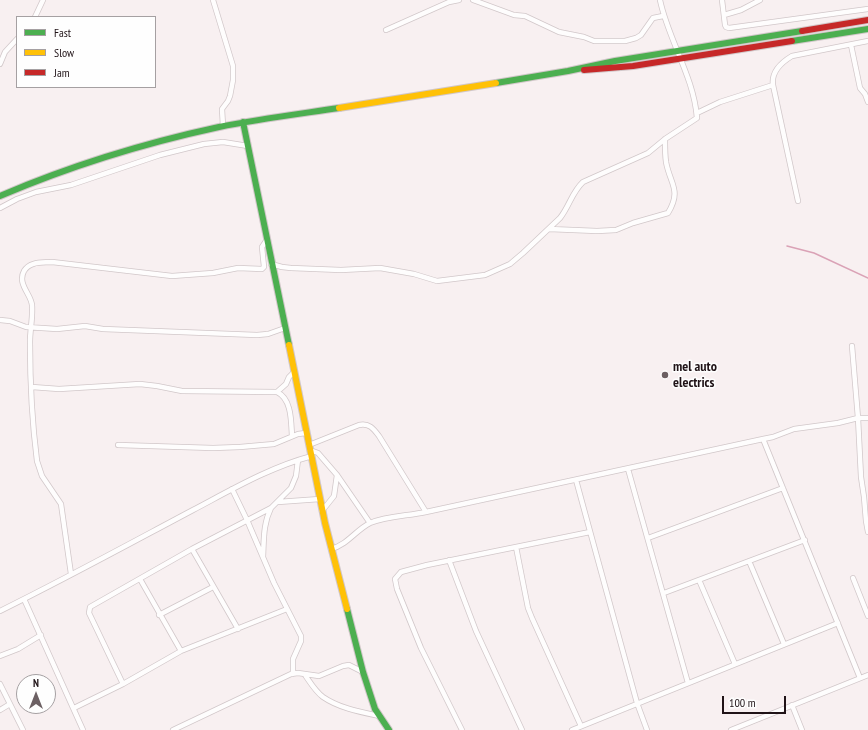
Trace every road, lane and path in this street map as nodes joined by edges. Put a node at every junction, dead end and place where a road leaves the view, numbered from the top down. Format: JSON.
{"nodes":[{"id":1,"x":43,"y":0,"type":"edge"},
{"id":2,"x":213,"y":0,"type":"edge"},
{"id":3,"x":459,"y":0,"type":"edge"},
{"id":4,"x":473,"y":0,"type":"edge"},
{"id":5,"x":660,"y":0,"type":"edge"},
{"id":6,"x":722,"y":0,"type":"edge"},
{"id":7,"x":760,"y":0,"type":"edge"},
{"id":8,"x":868,"y":8,"type":"edge"},
{"id":9,"x":724,"y":15,"type":"junction"},
{"id":10,"x":35,"y":16,"type":"edge"},
{"id":11,"x":664,"y":16,"type":"junction"},
{"id":12,"x":868,"y":20,"type":"edge"},
{"id":13,"x":868,"y":29,"type":"edge"},
{"id":14,"x":386,"y":30,"type":"dead end"},
{"id":15,"x":16,"y":40,"type":"edge"},
{"id":16,"x":868,"y":41,"type":"edge"},
{"id":17,"x":851,"y":45,"type":"junction"},
{"id":18,"x":677,"y":51,"type":"junction"},
{"id":19,"x":680,"y":58,"type":"junction"},
{"id":20,"x":0,"y":64,"type":"edge"},
{"id":21,"x":568,"y":70,"type":"junction"},
{"id":22,"x":773,"y":84,"type":"junction"},
{"id":23,"x":868,"y":102,"type":"edge"},
{"id":24,"x":697,"y":113,"type":"junction"},
{"id":25,"x":242,"y":122,"type":"junction"},
{"id":26,"x":223,"y":126,"type":"junction"},
{"id":27,"x":665,"y":139,"type":"junction"},
{"id":28,"x":248,"y":146,"type":"junction"},
{"id":29,"x":48,"y":177,"type":"junction"},
{"id":30,"x":0,"y":196,"type":"edge"},
{"id":31,"x":0,"y":200,"type":"edge"},
{"id":32,"x":798,"y":201,"type":"dead end"},
{"id":33,"x":0,"y":208,"type":"edge"},
{"id":34,"x":549,"y":229,"type":"junction"},
{"id":35,"x":266,"y":241,"type":"junction"},
{"id":36,"x":271,"y":264,"type":"junction"},
{"id":37,"x":0,"y":320,"type":"edge"},
{"id":38,"x":30,"y":327,"type":"junction"},
{"id":39,"x":284,"y":328,"type":"junction"},
{"id":40,"x":852,"y":346,"type":"dead end"},
{"id":41,"x":294,"y":372,"type":"junction"},
{"id":42,"x":32,"y":387,"type":"junction"},
{"id":43,"x":277,"y":392,"type":"junction"},
{"id":44,"x":858,"y":418,"type":"junction"},
{"id":45,"x":868,"y":418,"type":"edge"},
{"id":46,"x":306,"y":433,"type":"junction"},
{"id":47,"x":292,"y":436,"type":"junction"},
{"id":48,"x":763,"y":439,"type":"junction"},
{"id":49,"x":118,"y":445,"type":"dead end"},
{"id":50,"x":310,"y":450,"type":"junction"},
{"id":51,"x":298,"y":460,"type":"junction"},
{"id":52,"x":628,"y":469,"type":"junction"},
{"id":53,"x":337,"y":475,"type":"junction"},
{"id":54,"x":576,"y":480,"type":"junction"},
{"id":55,"x":783,"y":488,"type":"junction"},
{"id":56,"x":232,"y":490,"type":"junction"},
{"id":57,"x":320,"y":499,"type":"junction"},
{"id":58,"x":278,"y":502,"type":"junction"},
{"id":59,"x":271,"y":508,"type":"junction"},
{"id":60,"x":322,"y":511,"type":"junction"},
{"id":61,"x":426,"y":512,"type":"junction"},
{"id":62,"x":247,"y":520,"type":"junction"},
{"id":63,"x":370,"y":523,"type":"junction"},
{"id":64,"x":590,"y":532,"type":"junction"},
{"id":65,"x":868,"y":532,"type":"edge"},
{"id":66,"x":648,"y":538,"type":"junction"},
{"id":67,"x":804,"y":540,"type":"junction"},
{"id":68,"x":516,"y":547,"type":"junction"},
{"id":69,"x":192,"y":549,"type":"junction"},
{"id":70,"x":331,"y":549,"type":"junction"},
{"id":71,"x":263,"y":559,"type":"junction"},
{"id":72,"x":448,"y":560,"type":"junction"},
{"id":73,"x":749,"y":561,"type":"junction"},
{"id":74,"x":71,"y":574,"type":"junction"},
{"id":75,"x":853,"y":578,"type":"dead end"},
{"id":76,"x":140,"y":579,"type":"junction"},
{"id":77,"x":698,"y":580,"type":"junction"},
{"id":78,"x":213,"y":587,"type":"junction"},
{"id":79,"x":664,"y":593,"type":"junction"},
{"id":80,"x":24,"y":599,"type":"junction"},
{"id":81,"x":288,"y":609,"type":"junction"},
{"id":82,"x":0,"y":611,"type":"edge"},
{"id":83,"x":159,"y":615,"type":"junction"},
{"id":84,"x":868,"y":616,"type":"edge"},
{"id":85,"x":838,"y":622,"type":"junction"},
{"id":86,"x":238,"y":629,"type":"junction"},
{"id":87,"x":41,"y":636,"type":"junction"},
{"id":88,"x":784,"y":644,"type":"junction"},
{"id":89,"x":181,"y":651,"type":"junction"},
{"id":90,"x":0,"y":656,"type":"edge"},
{"id":91,"x":735,"y":664,"type":"junction"},
{"id":92,"x":363,"y":672,"type":"junction"},
{"id":93,"x":293,"y":674,"type":"junction"},
{"id":94,"x":305,"y":675,"type":"junction"},
{"id":95,"x":868,"y":675,"type":"edge"},
{"id":96,"x":860,"y":678,"type":"junction"},
{"id":97,"x":688,"y":683,"type":"junction"},
{"id":98,"x":0,"y":684,"type":"edge"},
{"id":99,"x":123,"y":684,"type":"junction"},
{"id":100,"x":637,"y":703,"type":"junction"},
{"id":101,"x":10,"y":704,"type":"junction"},
{"id":102,"x":792,"y":705,"type":"junction"},
{"id":103,"x":74,"y":708,"type":"junction"},
{"id":104,"x":0,"y":710,"type":"edge"},
{"id":105,"x":379,"y":716,"type":"junction"},
{"id":106,"x":580,"y":728,"type":"edge"},
{"id":107,"x":23,"y":730,"type":"edge"},
{"id":108,"x":83,"y":730,"type":"edge"},
{"id":109,"x":173,"y":730,"type":"edge"},
{"id":110,"x":388,"y":730,"type":"edge"},
{"id":111,"x":462,"y":730,"type":"edge"},
{"id":112,"x":522,"y":730,"type":"edge"},
{"id":113,"x":572,"y":730,"type":"edge"},
{"id":114,"x":648,"y":730,"type":"edge"},
{"id":115,"x":731,"y":730,"type":"edge"},
{"id":116,"x":802,"y":730,"type":"edge"}],
"edges":[{"from":1,"to":10,"type":"street"},
{"from":2,"to":26,"type":"street"},
{"from":3,"to":14,"type":"street"},
{"from":4,"to":11,"type":"street"},
{"from":5,"to":11,"type":"street"},
{"from":6,"to":9,"type":"street"},
{"from":7,"to":9,"type":"street"},
{"from":8,"to":9,"type":"street"},
{"from":11,"to":18,"type":"street"},
{"from":12,"to":18,"type":"main road"},
{"from":13,"to":19,"type":"main road"},
{"from":15,"to":20,"type":"street"},
{"from":16,"to":17,"type":"street"},
{"from":17,"to":22,"type":"street"},
{"from":17,"to":23,"type":"street"},
{"from":18,"to":19,"type":"street"},
{"from":18,"to":21,"type":"main road"},
{"from":19,"to":21,"type":"main road"},
{"from":19,"to":24,"type":"street"},
{"from":21,"to":25,"type":"main road"},
{"from":22,"to":24,"type":"street"},
{"from":22,"to":32,"type":"street"},
{"from":24,"to":27,"type":"street"},
{"from":25,"to":26,"type":"main road"},
{"from":25,"to":28,"type":"main road"},
{"from":26,"to":29,"type":"main road"},
{"from":27,"to":34,"type":"street"},
{"from":27,"to":34,"type":"street"},
{"from":28,"to":33,"type":"street"},
{"from":28,"to":35,"type":"main road"},
{"from":29,"to":30,"type":"main road"},
{"from":29,"to":31,"type":"main road"},
{"from":34,"to":36,"type":"street"},
{"from":35,"to":36,"type":"main road"},
{"from":35,"to":38,"type":"street"},
{"from":36,"to":39,"type":"main road"},
{"from":37,"to":38,"type":"street"},
{"from":38,"to":39,"type":"street"},
{"from":38,"to":42,"type":"street"},
{"from":39,"to":41,"type":"main road"},
{"from":40,"to":44,"type":"street"},
{"from":41,"to":43,"type":"street"},
{"from":41,"to":46,"type":"main road"},
{"from":42,"to":43,"type":"street"},
{"from":42,"to":74,"type":"street"},
{"from":43,"to":47,"type":"street"},
{"from":44,"to":45,"type":"street"},
{"from":44,"to":48,"type":"street"},
{"from":44,"to":65,"type":"street"},
{"from":46,"to":47,"type":"street"},
{"from":46,"to":50,"type":"main road"},
{"from":47,"to":49,"type":"street"},
{"from":48,"to":52,"type":"street"},
{"from":48,"to":55,"type":"street"},
{"from":50,"to":51,"type":"street"},
{"from":50,"to":53,"type":"street"},
{"from":50,"to":57,"type":"main road"},
{"from":50,"to":61,"type":"street"},
{"from":51,"to":56,"type":"street"},
{"from":51,"to":58,"type":"street"},
{"from":52,"to":54,"type":"street"},
{"from":52,"to":66,"type":"street"},
{"from":53,"to":60,"type":"street"},
{"from":53,"to":63,"type":"street"},
{"from":54,"to":61,"type":"street"},
{"from":54,"to":64,"type":"street"},
{"from":55,"to":66,"type":"street"},
{"from":55,"to":67,"type":"street"},
{"from":56,"to":62,"type":"street"},
{"from":56,"to":74,"type":"street"},
{"from":57,"to":58,"type":"street"},
{"from":57,"to":60,"type":"main road"},
{"from":58,"to":59,"type":"street"},
{"from":59,"to":62,"type":"street"},
{"from":59,"to":71,"type":"street"},
{"from":60,"to":70,"type":"main road"},
{"from":61,"to":63,"type":"street"},
{"from":62,"to":69,"type":"street"},
{"from":62,"to":71,"type":"street"},
{"from":63,"to":70,"type":"street"},
{"from":64,"to":68,"type":"street"},
{"from":64,"to":100,"type":"street"},
{"from":66,"to":79,"type":"street"},
{"from":67,"to":73,"type":"street"},
{"from":67,"to":85,"type":"street"},
{"from":68,"to":72,"type":"street"},
{"from":68,"to":106,"type":"street"},
{"from":69,"to":76,"type":"street"},
{"from":69,"to":78,"type":"street"},
{"from":70,"to":92,"type":"main road"},
{"from":71,"to":81,"type":"street"},
{"from":72,"to":111,"type":"street"},
{"from":72,"to":112,"type":"street"},
{"from":73,"to":77,"type":"street"},
{"from":73,"to":88,"type":"street"},
{"from":74,"to":80,"type":"street"},
{"from":75,"to":84,"type":"street"},
{"from":76,"to":83,"type":"street"},
{"from":76,"to":99,"type":"street"},
{"from":77,"to":79,"type":"street"},
{"from":77,"to":91,"type":"street"},
{"from":78,"to":83,"type":"street"},
{"from":78,"to":86,"type":"street"},
{"from":79,"to":97,"type":"street"},
{"from":80,"to":82,"type":"street"},
{"from":80,"to":87,"type":"street"},
{"from":81,"to":86,"type":"street"},
{"from":81,"to":93,"type":"street"},
{"from":83,"to":89,"type":"street"},
{"from":85,"to":88,"type":"street"},
{"from":85,"to":96,"type":"street"},
{"from":86,"to":89,"type":"street"},
{"from":87,"to":90,"type":"street"},
{"from":87,"to":103,"type":"street"},
{"from":88,"to":91,"type":"street"},
{"from":89,"to":99,"type":"street"},
{"from":91,"to":97,"type":"street"},
{"from":92,"to":94,"type":"street"},
{"from":92,"to":105,"type":"main road"},
{"from":93,"to":94,"type":"street"},
{"from":93,"to":109,"type":"street"},
{"from":94,"to":105,"type":"street"},
{"from":95,"to":96,"type":"street"},
{"from":96,"to":102,"type":"street"},
{"from":97,"to":100,"type":"street"},
{"from":98,"to":101,"type":"street"},
{"from":99,"to":103,"type":"street"},
{"from":100,"to":106,"type":"street"},
{"from":100,"to":114,"type":"street"},
{"from":101,"to":104,"type":"street"},
{"from":101,"to":107,"type":"street"},
{"from":102,"to":115,"type":"street"},
{"from":102,"to":116,"type":"street"},
{"from":103,"to":108,"type":"street"},
{"from":105,"to":110,"type":"main road"},
{"from":106,"to":113,"type":"street"}]}
